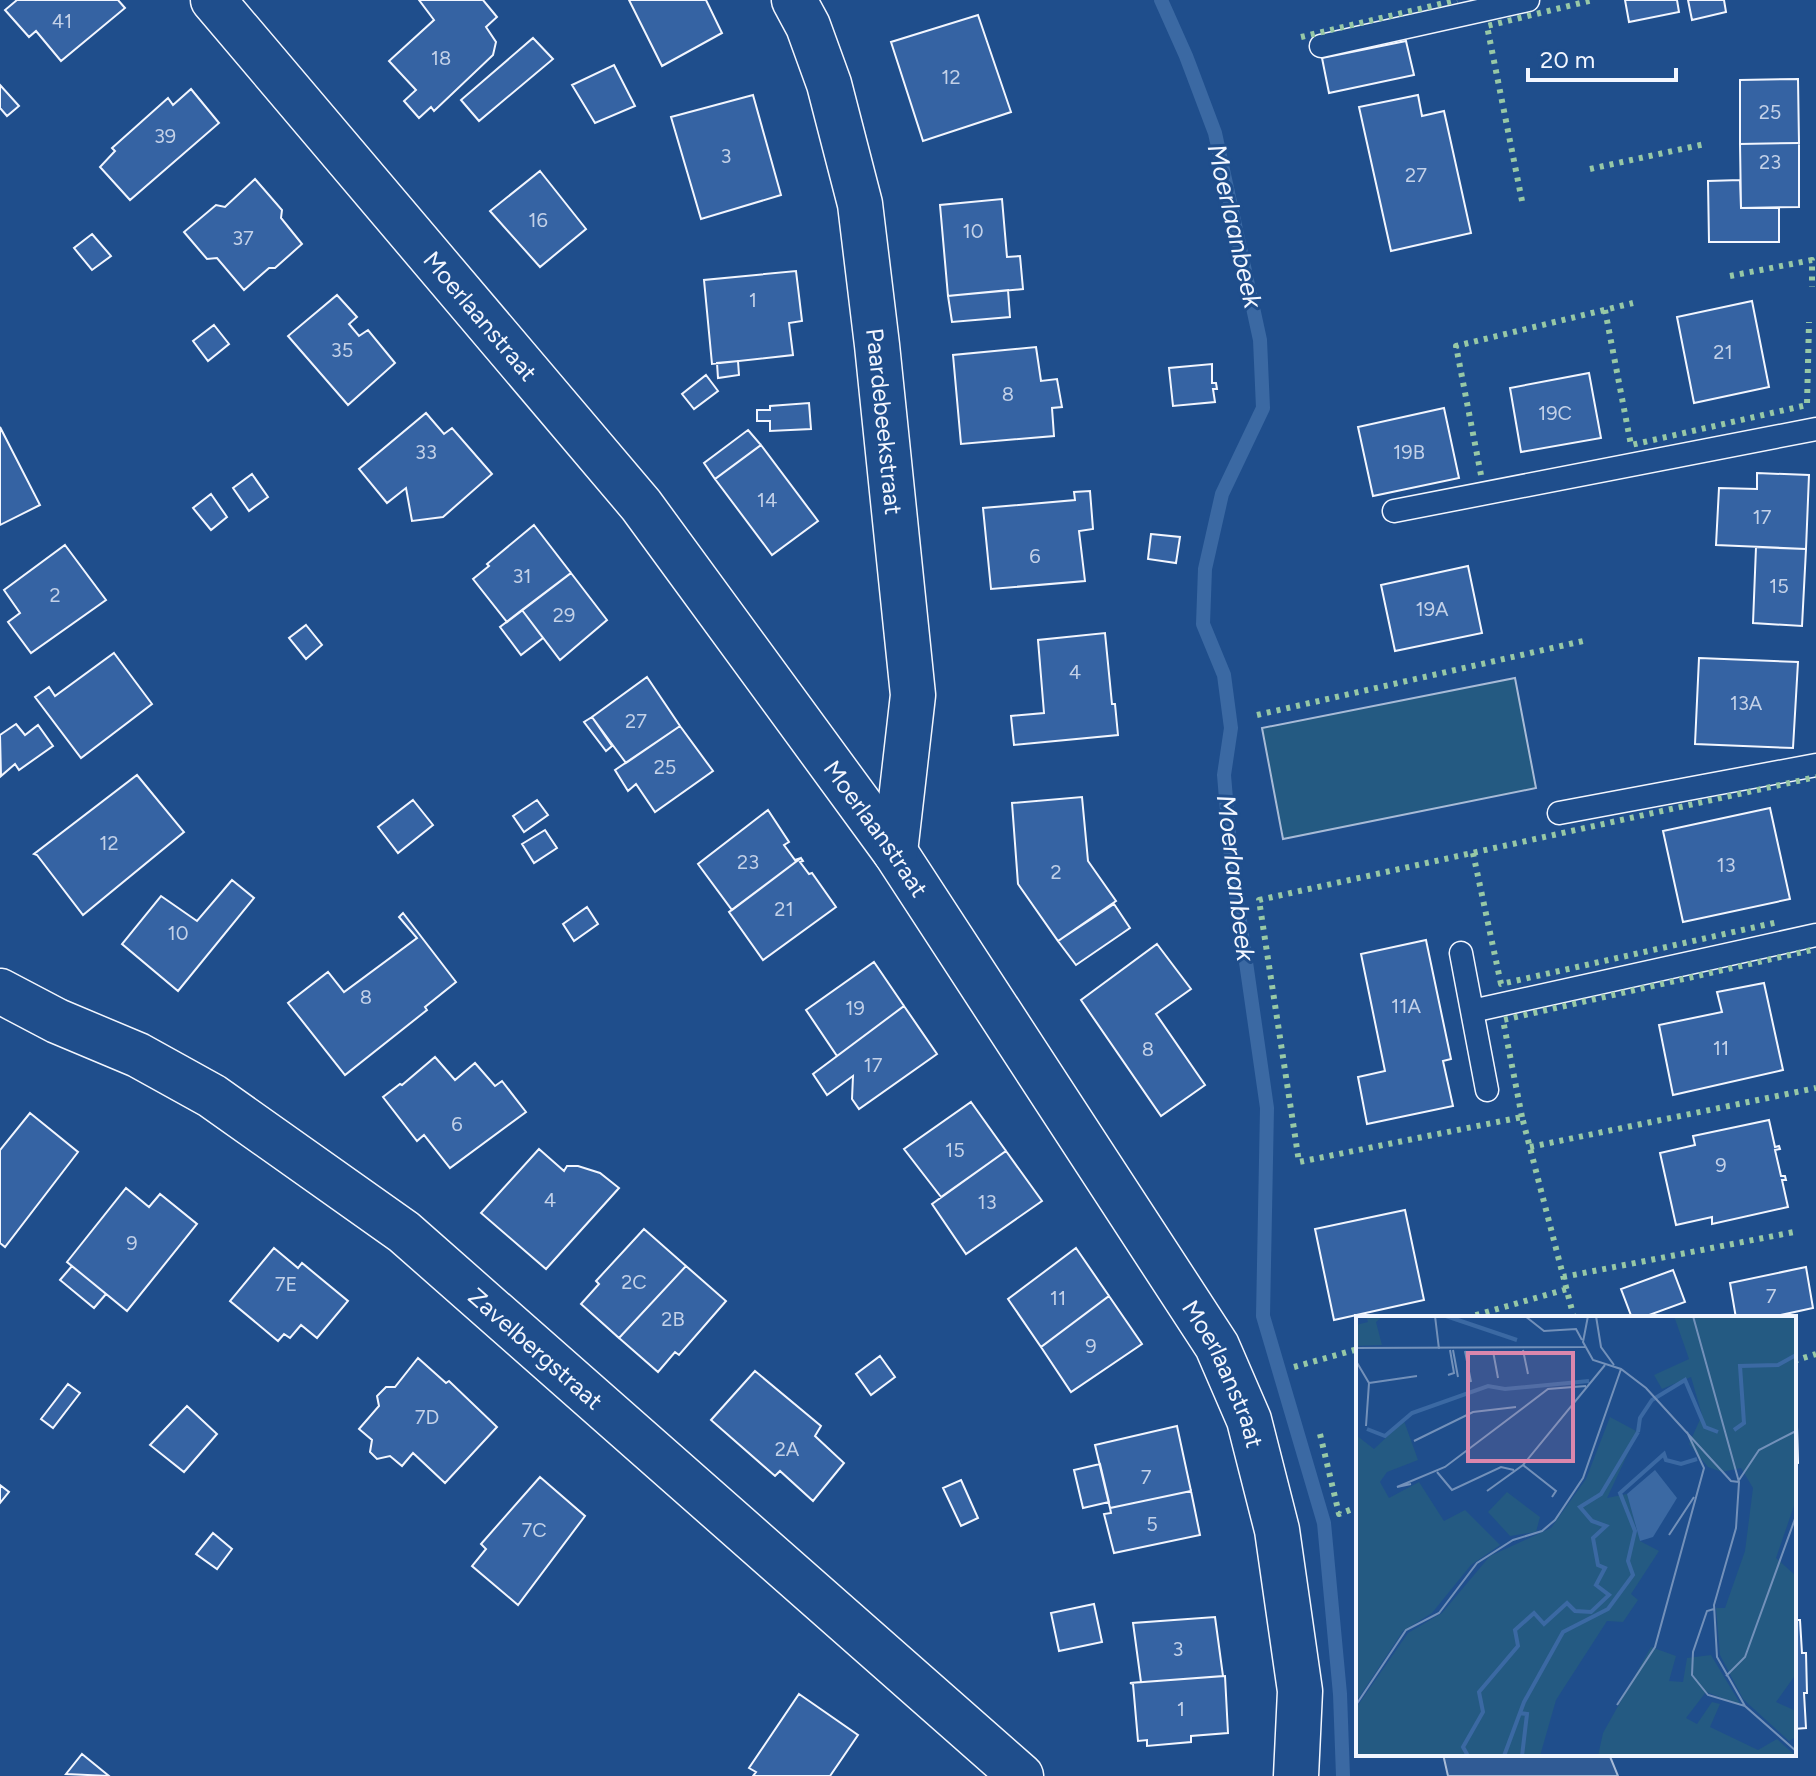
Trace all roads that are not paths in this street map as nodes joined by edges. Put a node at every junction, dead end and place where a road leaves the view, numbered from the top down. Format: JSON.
{"nodes":[{"id":1,"x":213,"y":0,"type":"edge"},
{"id":2,"x":794,"y":0,"type":"edge"},
{"id":3,"x":1528,"y":0,"type":"edge"},
{"id":4,"x":1321,"y":46,"type":"dead end"},
{"id":5,"x":1816,"y":429,"type":"edge"},
{"id":6,"x":1394,"y":511,"type":"dead end"},
{"id":7,"x":1816,"y":765,"type":"edge"},
{"id":8,"x":1559,"y":813,"type":"dead end"},
{"id":9,"x":895,"y":852,"type":"junction"},
{"id":10,"x":1816,"y":935,"type":"edge"},
{"id":11,"x":1461,"y":953,"type":"dead end"},
{"id":12,"x":0,"y":991,"type":"edge"},
{"id":13,"x":1472,"y":1011,"type":"junction"},
{"id":14,"x":1487,"y":1090,"type":"dead end"},
{"id":15,"x":1021,"y":1776,"type":"edge"},
{"id":16,"x":1296,"y":1776,"type":"edge"}],
"edges":[{"from":1,"to":9,"type":"street","name":"Moerlaanstraat"},
{"from":2,"to":9,"type":"street","name":"Paardebeekstraat"},
{"from":3,"to":4,"type":"lane"},
{"from":5,"to":6,"type":"lane"},
{"from":7,"to":8,"type":"lane"},
{"from":9,"to":16,"type":"street","name":"Moerlaanstraat"},
{"from":10,"to":13,"type":"lane"},
{"from":11,"to":13,"type":"lane"},
{"from":12,"to":15,"type":"street","name":"Zavelbergstraat"},
{"from":13,"to":14,"type":"lane"}]}
